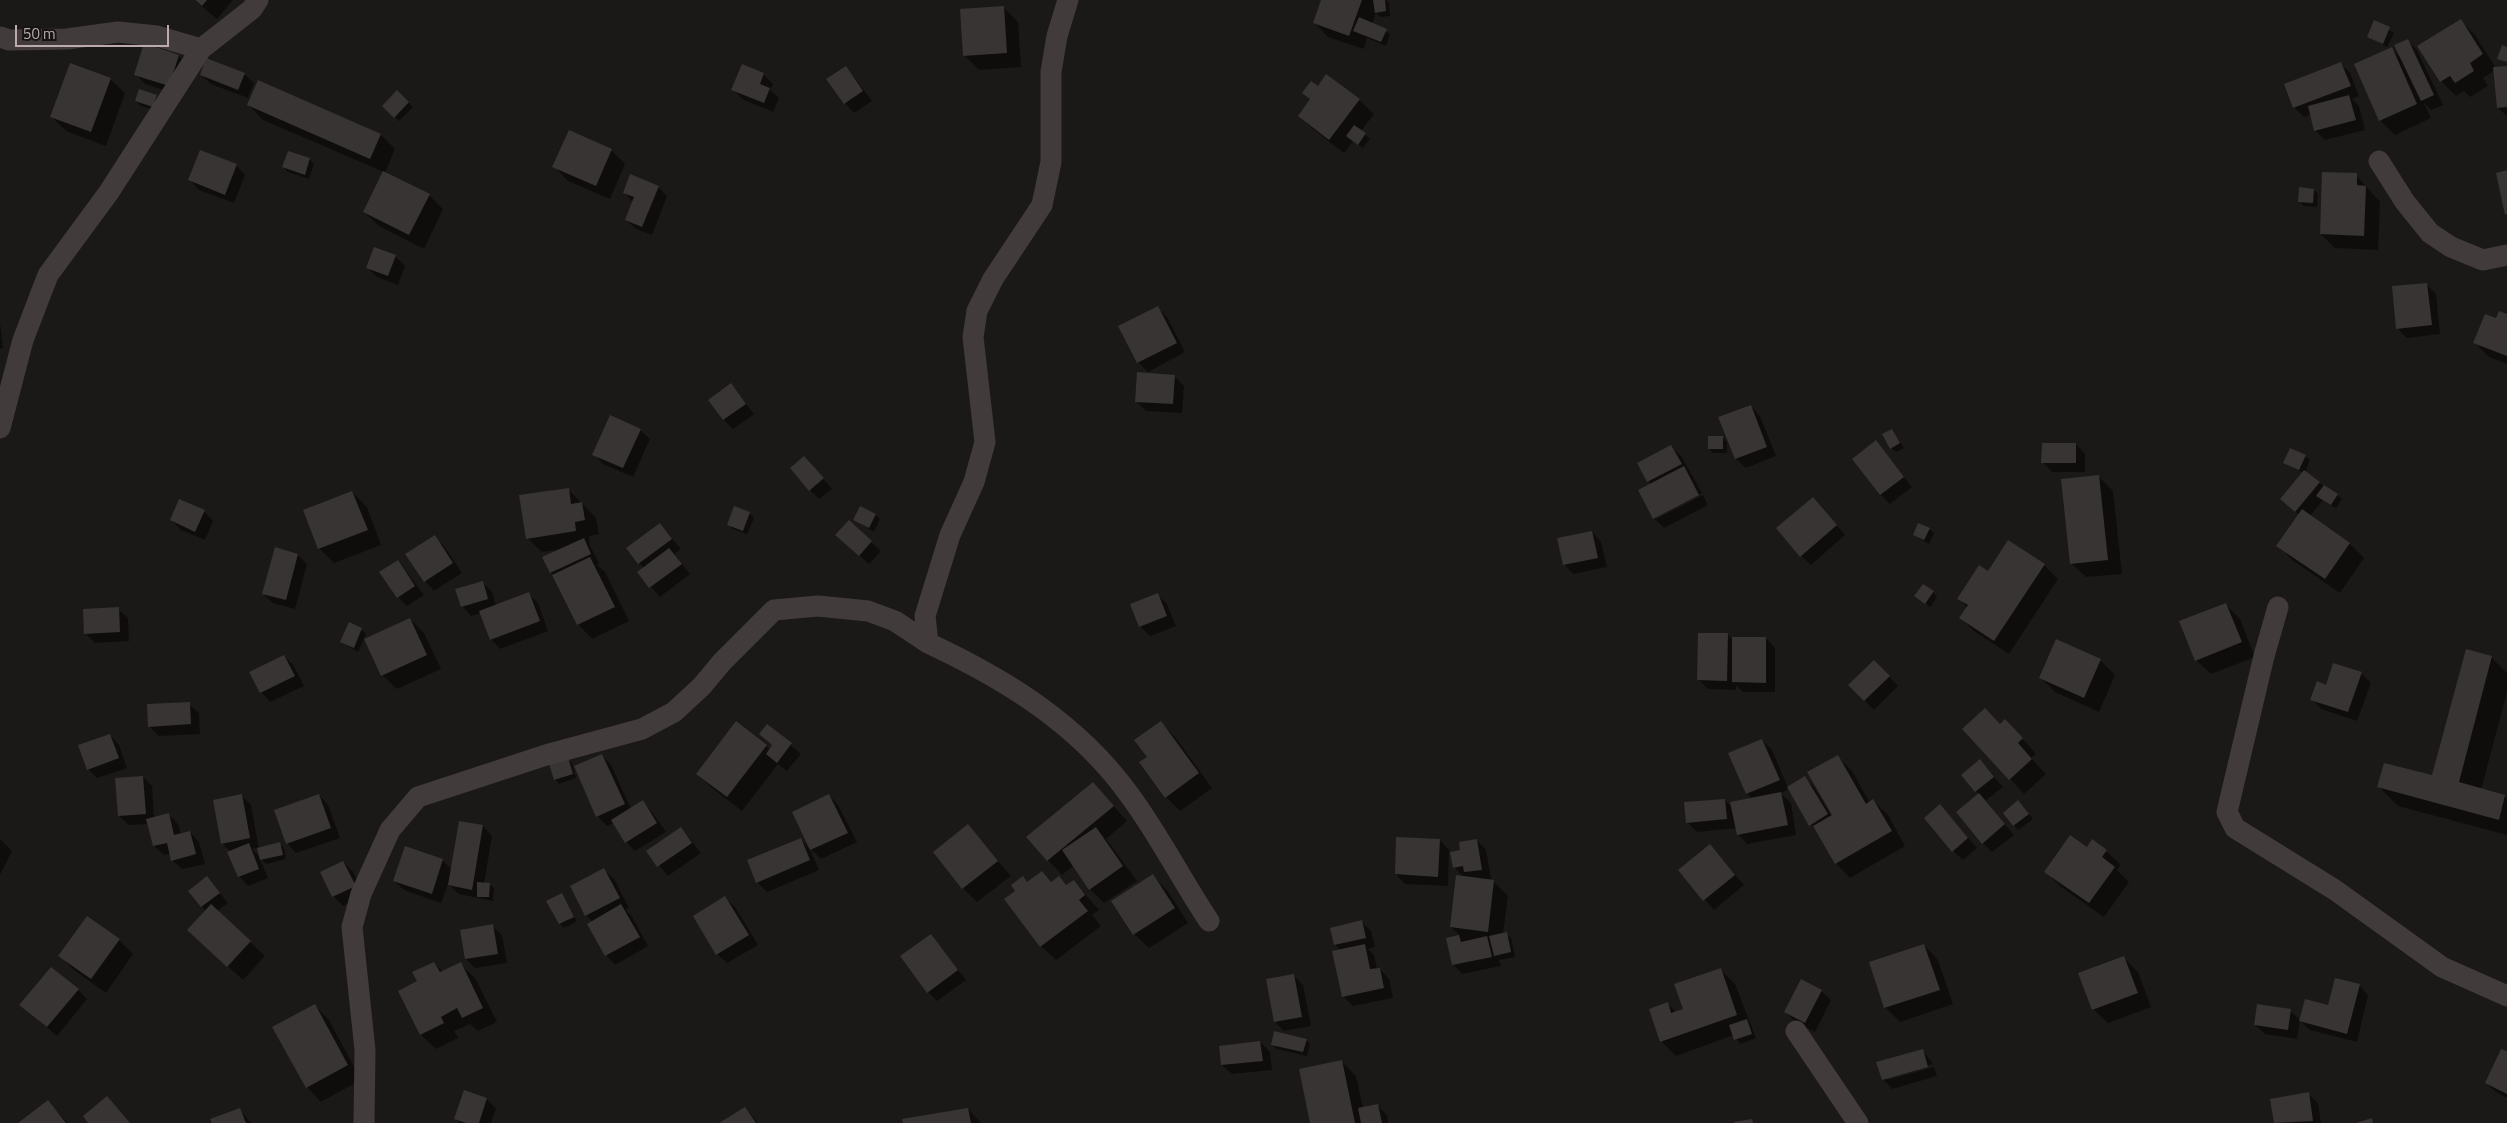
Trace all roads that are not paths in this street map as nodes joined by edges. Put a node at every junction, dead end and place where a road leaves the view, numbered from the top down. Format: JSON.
{"nodes":[{"id":1,"x":258,"y":0,"type":"edge"},
{"id":2,"x":1068,"y":0,"type":"edge"},
{"id":3,"x":0,"y":37,"type":"edge"},
{"id":4,"x":201,"y":49,"type":"junction"},
{"id":5,"x":2379,"y":161,"type":"dead end"},
{"id":6,"x":2507,"y":254,"type":"edge"},
{"id":7,"x":0,"y":428,"type":"edge"},
{"id":8,"x":2278,"y":607,"type":"dead end"},
{"id":9,"x":928,"y":643,"type":"junction"},
{"id":10,"x":1209,"y":921,"type":"dead end"},
{"id":11,"x":2507,"y":996,"type":"edge"},
{"id":12,"x":1796,"y":1031,"type":"dead end"},
{"id":13,"x":364,"y":1123,"type":"edge"},
{"id":14,"x":1858,"y":1123,"type":"edge"}],
"edges":[{"from":1,"to":4,"type":"street"},
{"from":2,"to":9,"type":"street"},
{"from":3,"to":4,"type":"street"},
{"from":4,"to":7,"type":"street"},
{"from":5,"to":6,"type":"street"},
{"from":8,"to":11,"type":"street"},
{"from":9,"to":10,"type":"street"},
{"from":9,"to":13,"type":"street"},
{"from":12,"to":14,"type":"street"}]}
